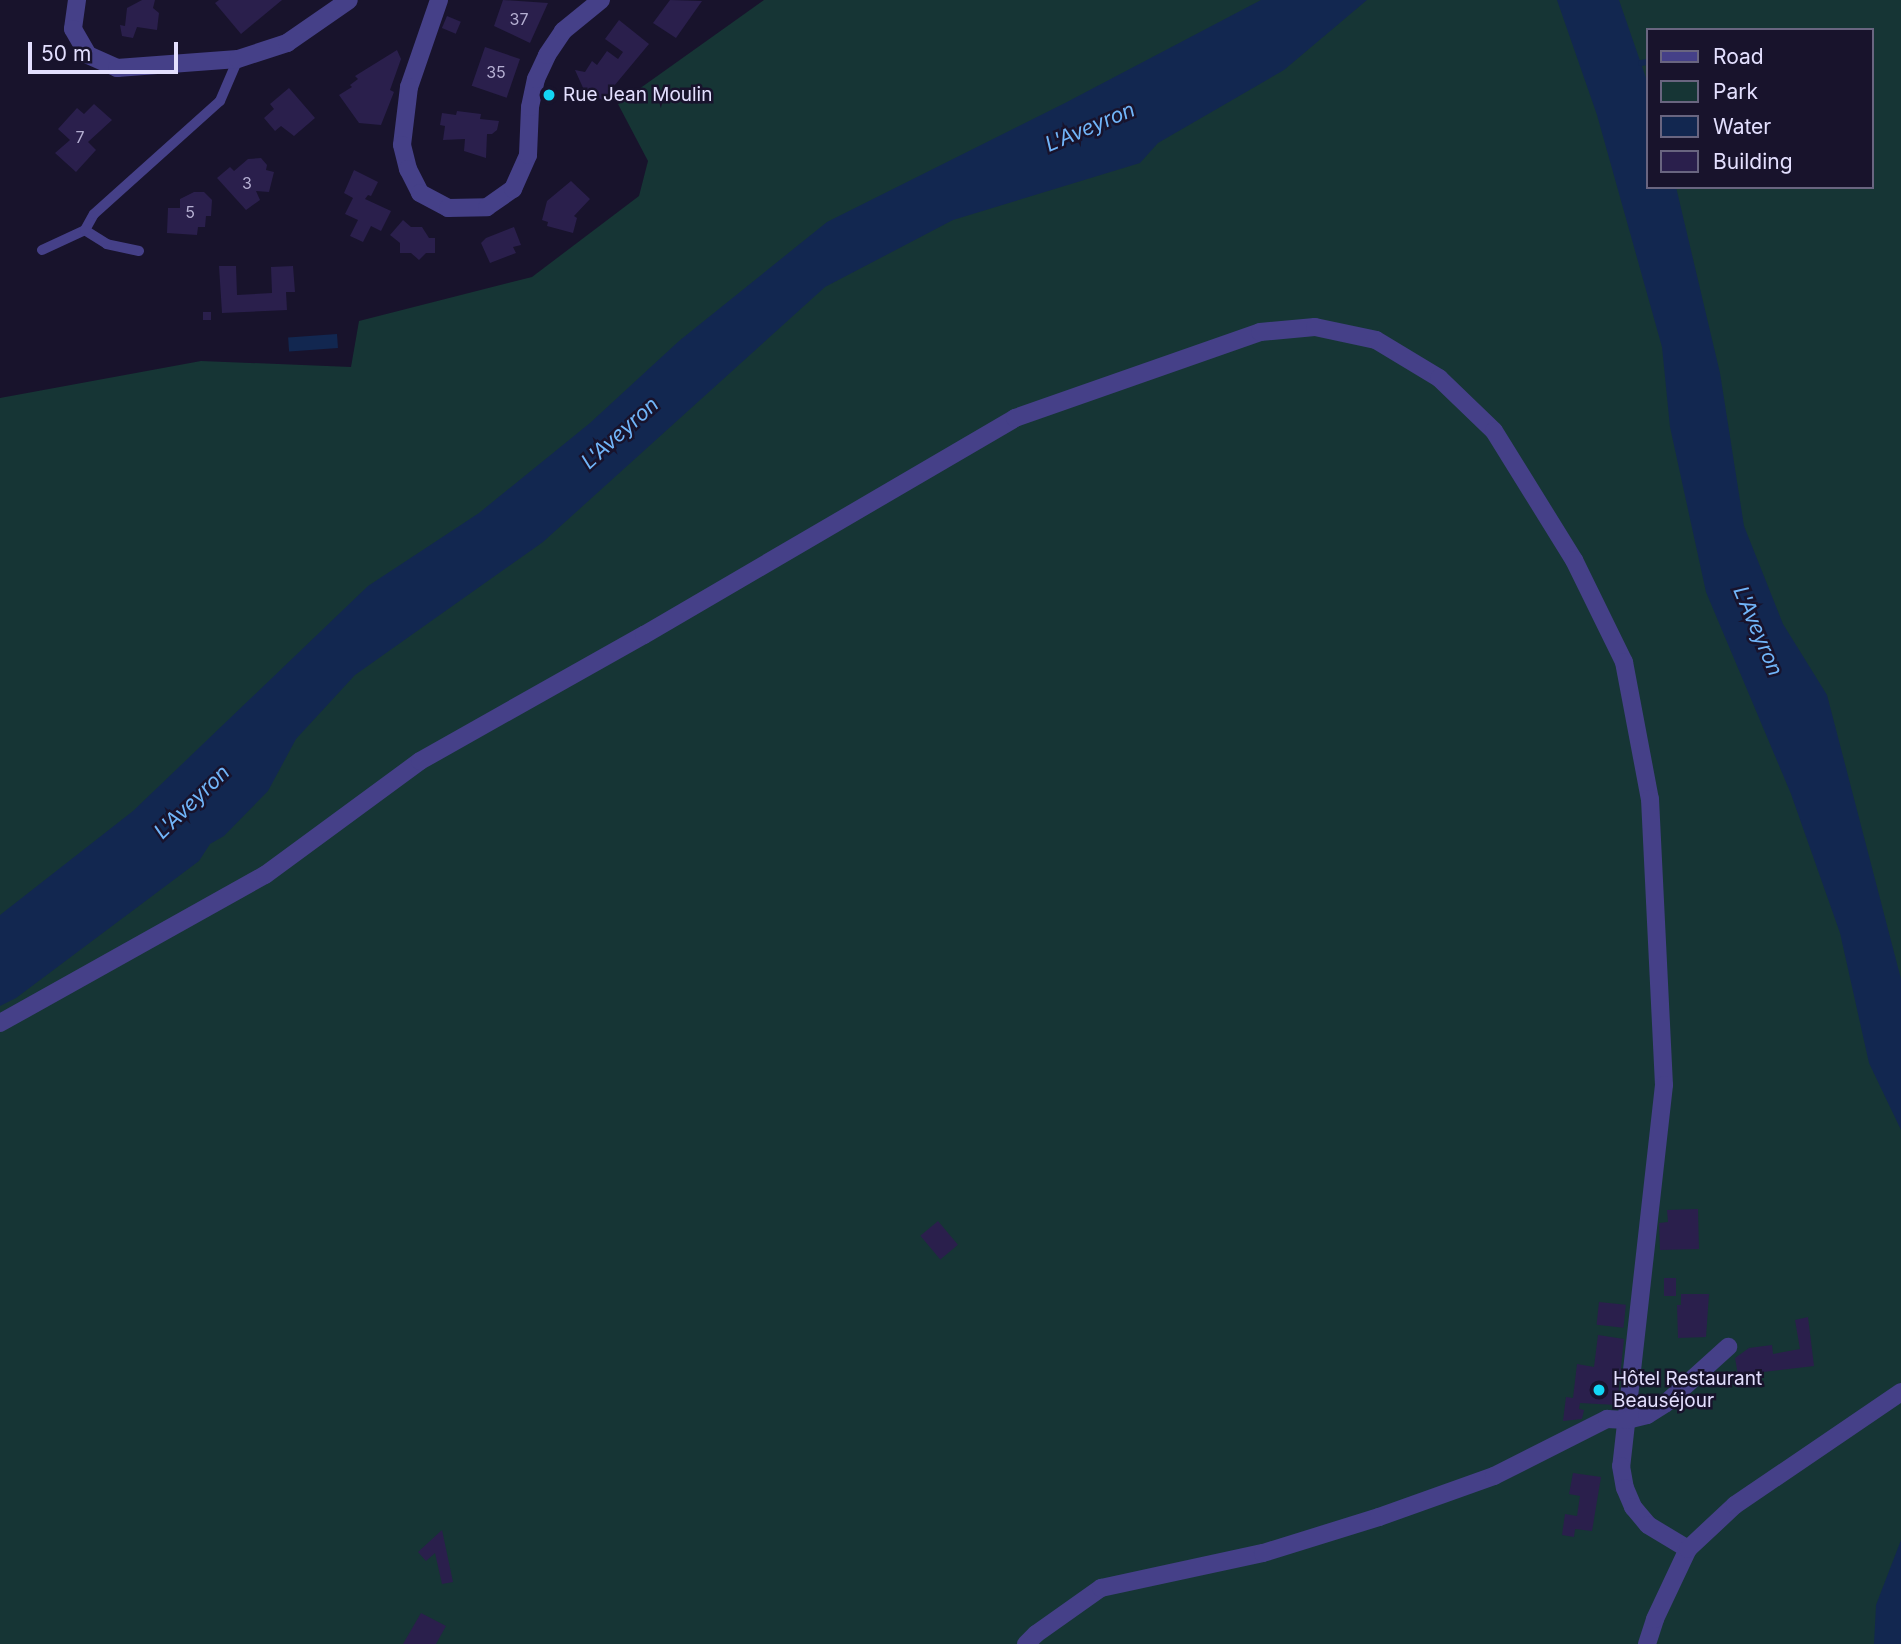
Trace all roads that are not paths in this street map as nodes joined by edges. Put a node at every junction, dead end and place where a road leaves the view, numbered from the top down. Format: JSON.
{"nodes":[{"id":1,"x":77,"y":0,"type":"edge"},
{"id":2,"x":349,"y":0,"type":"edge"},
{"id":3,"x":439,"y":0,"type":"edge"},
{"id":4,"x":601,"y":0,"type":"edge"},
{"id":5,"x":238,"y":59,"type":"junction"},
{"id":6,"x":85,"y":230,"type":"junction"},
{"id":7,"x":42,"y":250,"type":"dead end"},
{"id":8,"x":139,"y":251,"type":"dead end"},
{"id":9,"x":0,"y":1023,"type":"edge"},
{"id":10,"x":1728,"y":1348,"type":"dead end"},
{"id":11,"x":1901,"y":1392,"type":"edge"},
{"id":12,"x":1628,"y":1420,"type":"junction"},
{"id":13,"x":1688,"y":1549,"type":"junction"},
{"id":14,"x":1026,"y":1644,"type":"edge"},
{"id":15,"x":1647,"y":1644,"type":"edge"}],
"edges":[{"from":1,"to":5,"type":"street"},
{"from":2,"to":5,"type":"street"},
{"from":3,"to":4,"type":"street"},
{"from":5,"to":6,"type":"lane"},
{"from":6,"to":7,"type":"lane"},
{"from":6,"to":8,"type":"lane"},
{"from":9,"to":12,"type":"street"},
{"from":10,"to":12,"type":"street"},
{"from":11,"to":13,"type":"street"},
{"from":12,"to":13,"type":"street"},
{"from":12,"to":14,"type":"street"},
{"from":13,"to":15,"type":"street"}]}
